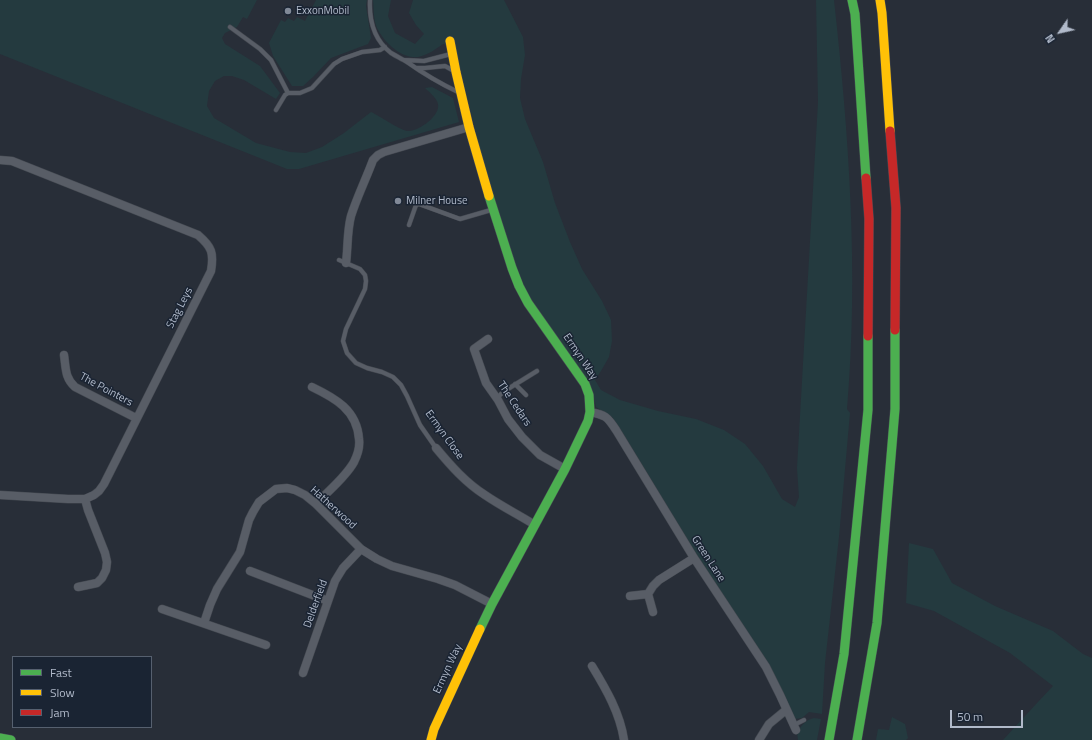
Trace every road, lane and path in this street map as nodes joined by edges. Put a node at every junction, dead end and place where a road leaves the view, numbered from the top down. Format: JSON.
{"nodes":[{"id":1,"x":370,"y":0,"type":"edge"},
{"id":2,"x":852,"y":0,"type":"edge"},
{"id":3,"x":880,"y":0,"type":"edge"},
{"id":4,"x":230,"y":27,"type":"dead end"},
{"id":5,"x":450,"y":41,"type":"dead end"},
{"id":6,"x":384,"y":47,"type":"junction"},
{"id":7,"x":453,"y":54,"type":"junction"},
{"id":8,"x":404,"y":60,"type":"junction"},
{"id":9,"x":415,"y":68,"type":"junction"},
{"id":10,"x":456,"y":72,"type":"junction"},
{"id":11,"x":288,"y":92,"type":"junction"},
{"id":12,"x":462,"y":94,"type":"junction"},
{"id":13,"x":276,"y":110,"type":"dead end"},
{"id":14,"x":469,"y":126,"type":"junction"},
{"id":15,"x":0,"y":160,"type":"edge"},
{"id":16,"x":494,"y":210,"type":"junction"},
{"id":17,"x":409,"y":225,"type":"dead end"},
{"id":18,"x":343,"y":262,"type":"joint"},
{"id":19,"x":488,"y":339,"type":"dead end"},
{"id":20,"x":64,"y":355,"type":"dead end"},
{"id":21,"x":537,"y":371,"type":"dead end"},
{"id":22,"x":515,"y":384,"type":"junction"},
{"id":23,"x":312,"y":386,"type":"dead end"},
{"id":24,"x":526,"y":395,"type":"dead end"},
{"id":25,"x":498,"y":400,"type":"junction"},
{"id":26,"x":590,"y":412,"type":"junction"},
{"id":27,"x":136,"y":418,"type":"junction"},
{"id":28,"x":436,"y":448,"type":"joint"},
{"id":29,"x":565,"y":469,"type":"junction"},
{"id":30,"x":0,"y":495,"type":"edge"},
{"id":31,"x":85,"y":499,"type":"junction"},
{"id":32,"x":316,"y":504,"type":"junction"},
{"id":33,"x":536,"y":525,"type":"junction"},
{"id":34,"x":361,"y":548,"type":"junction"},
{"id":35,"x":694,"y":558,"type":"junction"},
{"id":36,"x":250,"y":571,"type":"dead end"},
{"id":37,"x":78,"y":587,"type":"dead end"},
{"id":38,"x":648,"y":594,"type":"junction"},
{"id":39,"x":630,"y":596,"type":"dead end"},
{"id":40,"x":328,"y":601,"type":"junction"},
{"id":41,"x":492,"y":604,"type":"junction"},
{"id":42,"x":162,"y":609,"type":"dead end"},
{"id":43,"x":653,"y":612,"type":"dead end"},
{"id":44,"x":204,"y":623,"type":"junction"},
{"id":45,"x":266,"y":645,"type":"dead end"},
{"id":46,"x":592,"y":666,"type":"dead end"},
{"id":47,"x":303,"y":673,"type":"dead end"},
{"id":48,"x":786,"y":710,"type":"junction"},
{"id":49,"x":804,"y":720,"type":"dead end"},
{"id":50,"x":795,"y":727,"type":"joint"},
{"id":51,"x":0,"y":738,"type":"edge"},
{"id":52,"x":12,"y":740,"type":"edge"},
{"id":53,"x":431,"y":740,"type":"edge"},
{"id":54,"x":624,"y":740,"type":"edge"},
{"id":55,"x":759,"y":740,"type":"edge"},
{"id":56,"x":829,"y":740,"type":"edge"},
{"id":57,"x":857,"y":740,"type":"edge"}],
"edges":[{"from":1,"to":6,"type":"lane"},
{"from":2,"to":56,"type":"main road"},
{"from":3,"to":57,"type":"main road"},
{"from":4,"to":11,"type":"lane"},
{"from":5,"to":7,"type":"main road","name":"Ermyn Way"},
{"from":6,"to":8,"type":"lane"},
{"from":6,"to":11,"type":"lane"},
{"from":7,"to":8,"type":"lane"},
{"from":7,"to":10,"type":"main road","name":"Ermyn Way"},
{"from":8,"to":9,"type":"lane"},
{"from":9,"to":10,"type":"lane"},
{"from":9,"to":12,"type":"lane"},
{"from":10,"to":12,"type":"main road","name":"Ermyn Way"},
{"from":11,"to":13,"type":"lane"},
{"from":12,"to":14,"type":"main road","name":"Ermyn Way"},
{"from":14,"to":16,"type":"main road","name":"Ermyn Way"},
{"from":14,"to":18,"type":"street"},
{"from":15,"to":27,"type":"street","name":"Stag Leys"},
{"from":16,"to":17,"type":"lane"},
{"from":16,"to":26,"type":"main road","name":"Ermyn Way"},
{"from":18,"to":28,"type":"lane","name":"Ermyn Close"},
{"from":19,"to":25,"type":"street","name":"The Cedars"},
{"from":20,"to":27,"type":"street","name":"The Pointers"},
{"from":21,"to":22,"type":"lane"},
{"from":22,"to":24,"type":"lane"},
{"from":22,"to":25,"type":"lane"},
{"from":23,"to":32,"type":"street"},
{"from":25,"to":29,"type":"street","name":"The Cedars"},
{"from":26,"to":29,"type":"main road","name":"Ermyn Way"},
{"from":26,"to":35,"type":"street","name":"Green Lane"},
{"from":27,"to":31,"type":"street","name":"Stag Leys"},
{"from":28,"to":33,"type":"street","name":"Ermyn Close"},
{"from":29,"to":33,"type":"main road","name":"Ermyn Way"},
{"from":30,"to":31,"type":"street"},
{"from":31,"to":37,"type":"street"},
{"from":32,"to":34,"type":"street","name":"Hatherwood"},
{"from":32,"to":44,"type":"street","name":"Hatherwood"},
{"from":33,"to":41,"type":"main road","name":"Ermyn Way"},
{"from":34,"to":40,"type":"street","name":"Delderfield"},
{"from":34,"to":41,"type":"street","name":"Hatherwood"},
{"from":35,"to":38,"type":"street"},
{"from":35,"to":48,"type":"street","name":"Green Lane"},
{"from":36,"to":40,"type":"street"},
{"from":38,"to":39,"type":"street"},
{"from":38,"to":43,"type":"street"},
{"from":40,"to":47,"type":"street","name":"Delderfield"},
{"from":41,"to":53,"type":"main road","name":"Ermyn Way"},
{"from":42,"to":44,"type":"street"},
{"from":44,"to":45,"type":"street"},
{"from":46,"to":54,"type":"street"},
{"from":48,"to":50,"type":"street","name":"Green Lane"},
{"from":48,"to":55,"type":"street"},
{"from":49,"to":50,"type":"lane"},
{"from":51,"to":52,"type":"main road"}]}
